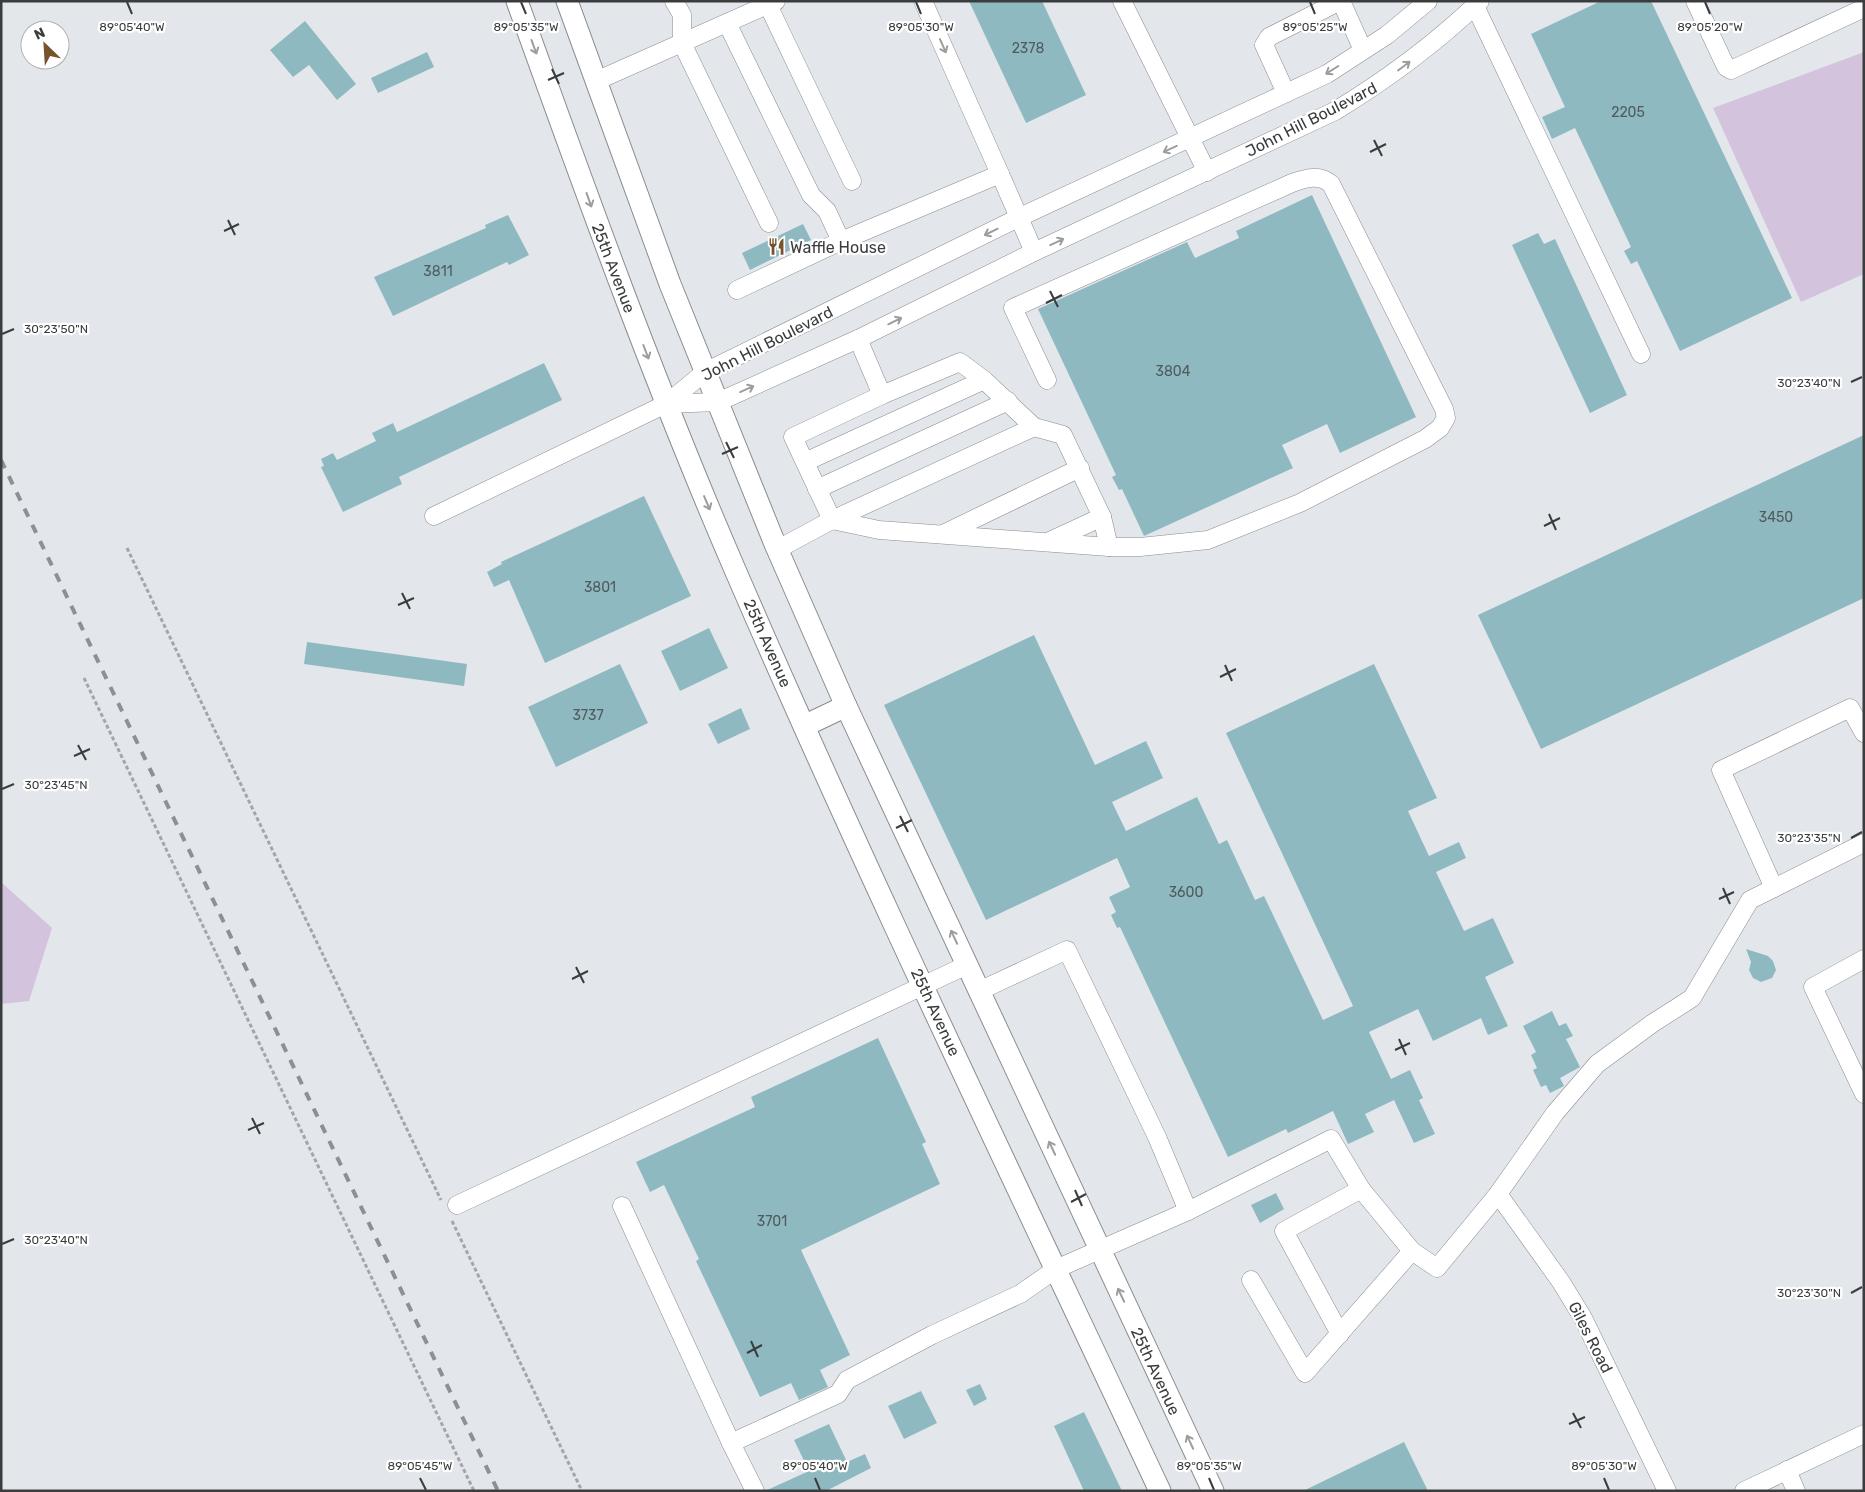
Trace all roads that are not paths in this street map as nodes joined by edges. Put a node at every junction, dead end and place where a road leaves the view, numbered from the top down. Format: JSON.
{"nodes":[{"id":1,"x":517,"y":1,"type":"edge"},
{"id":2,"x":567,"y":1,"type":"edge"},
{"id":3,"x":674,"y":1,"type":"edge"},
{"id":4,"x":923,"y":1,"type":"edge"},
{"id":5,"x":1122,"y":1,"type":"edge"},
{"id":6,"x":1340,"y":1,"type":"edge"},
{"id":7,"x":1428,"y":1,"type":"edge"},
{"id":8,"x":1695,"y":1,"type":"edge"},
{"id":9,"x":772,"y":3,"type":"edge"},
{"id":10,"x":1477,"y":4,"type":"edge"},
{"id":11,"x":1864,"y":8,"type":"edge"},
{"id":12,"x":727,"y":23,"type":"junction"},
{"id":13,"x":682,"y":43,"type":"junction"},
{"id":14,"x":1363,"y":50,"type":"junction"},
{"id":15,"x":596,"y":81,"type":"junction"},
{"id":16,"x":1286,"y":93,"type":"junction"},
{"id":17,"x":1191,"y":139,"type":"junction"},
{"id":18,"x":1207,"y":172,"type":"junction"},
{"id":19,"x":1000,"y":174,"type":"junction"},
{"id":20,"x":852,"y":181,"type":"dead end"},
{"id":21,"x":1018,"y":218,"type":"junction"},
{"id":22,"x":769,"y":223,"type":"dead end"},
{"id":23,"x":841,"y":241,"type":"junction"},
{"id":24,"x":1034,"y":252,"type":"junction"},
{"id":25,"x":736,"y":290,"type":"dead end"},
{"id":26,"x":858,"y":339,"type":"junction"},
{"id":27,"x":1641,"y":354,"type":"dead end"},
{"id":28,"x":705,"y":372,"type":"junction"},
{"id":29,"x":984,"y":380,"type":"junction"},
{"id":30,"x":1048,"y":380,"type":"dead end"},
{"id":31,"x":882,"y":395,"type":"junction"},
{"id":32,"x":1008,"y":401,"type":"junction"},
{"id":33,"x":718,"y":402,"type":"junction"},
{"id":34,"x":666,"y":404,"type":"junction"},
{"id":35,"x":1034,"y":427,"type":"junction"},
{"id":36,"x":805,"y":462,"type":"junction"},
{"id":37,"x":1080,"y":468,"type":"junction"},
{"id":38,"x":817,"y":489,"type":"junction"},
{"id":39,"x":434,"y":516,"type":"dead end"},
{"id":40,"x":1102,"y":517,"type":"junction"},
{"id":41,"x":832,"y":520,"type":"junction"},
{"id":42,"x":942,"y":534,"type":"junction"},
{"id":43,"x":1048,"y":542,"type":"junction"},
{"id":44,"x":1109,"y":547,"type":"junction"},
{"id":45,"x":778,"y":549,"type":"junction"},
{"id":46,"x":846,"y":706,"type":"junction"},
{"id":47,"x":804,"y":726,"type":"junction"},
{"id":48,"x":1864,"y":733,"type":"edge"},
{"id":49,"x":1864,"y":843,"type":"edge"},
{"id":50,"x":1774,"y":888,"type":"junction"},
{"id":51,"x":1864,"y":959,"type":"edge"},
{"id":52,"x":967,"y":965,"type":"junction"},
{"id":53,"x":924,"y":986,"type":"junction"},
{"id":54,"x":979,"y":991,"type":"junction"},
{"id":55,"x":1864,"y":1094,"type":"edge"},
{"id":56,"x":1361,"y":1189,"type":"junction"},
{"id":57,"x":1498,"y":1194,"type":"junction"},
{"id":58,"x":622,"y":1206,"type":"dead end"},
{"id":59,"x":449,"y":1207,"type":"road end"},
{"id":60,"x":1188,"y":1211,"type":"junction"},
{"id":61,"x":1100,"y":1250,"type":"junction"},
{"id":62,"x":1412,"y":1251,"type":"junction"},
{"id":63,"x":1056,"y":1269,"type":"junction"},
{"id":64,"x":1251,"y":1280,"type":"dead end"},
{"id":65,"x":1340,"y":1334,"type":"junction"},
{"id":66,"x":1864,"y":1434,"type":"edge"},
{"id":67,"x":731,"y":1442,"type":"junction"},
{"id":68,"x":1787,"y":1470,"type":"junction"},
{"id":69,"x":755,"y":1491,"type":"edge"},
{"id":70,"x":1160,"y":1491,"type":"edge"},
{"id":71,"x":1213,"y":1491,"type":"edge"},
{"id":72,"x":1667,"y":1491,"type":"edge"},
{"id":73,"x":1744,"y":1491,"type":"edge"},
{"id":74,"x":1796,"y":1491,"type":"edge"}],
"edges":[{"from":1,"to":34,"type":"main road","name":"25th Avenue","one_way":true},
{"from":2,"to":15,"type":"main road","name":"25th Avenue"},
{"from":3,"to":13,"type":"street"},
{"from":4,"to":19,"type":"street","one_way":true},
{"from":5,"to":17,"type":"street"},
{"from":6,"to":14,"type":"street"},
{"from":6,"to":16,"type":"street"},
{"from":7,"to":14,"type":"street","name":"John Hill Boulevard"},
{"from":8,"to":11,"type":"street"},
{"from":9,"to":12,"type":"street"},
{"from":9,"to":20,"type":"street"},
{"from":18,"to":10,"type":"street","name":"John Hill Boulevard","one_way":true},
{"from":10,"to":27,"type":"street"},
{"from":12,"to":13,"type":"street"},
{"from":12,"to":23,"type":"street"},
{"from":13,"to":15,"type":"street"},
{"from":13,"to":22,"type":"street"},
{"from":14,"to":16,"type":"street","name":"John Hill Boulevard","one_way":true},
{"from":15,"to":28,"type":"main road","name":"25th Avenue"},
{"from":16,"to":17,"type":"street","name":"John Hill Boulevard"},
{"from":17,"to":18,"type":"street"},
{"from":17,"to":21,"type":"street","name":"John Hill Boulevard","one_way":true},
{"from":24,"to":18,"type":"street","name":"John Hill Boulevard","one_way":true},
{"from":19,"to":21,"type":"street"},
{"from":19,"to":23,"type":"street"},
{"from":21,"to":24,"type":"street"},
{"from":21,"to":28,"type":"street","name":"John Hill Boulevard","one_way":true},
{"from":23,"to":25,"type":"street"},
{"from":26,"to":24,"type":"street","name":"John Hill Boulevard","one_way":true},
{"from":26,"to":31,"type":"street"},
{"from":33,"to":26,"type":"street","name":"John Hill Boulevard","one_way":true},
{"from":28,"to":33,"type":"main road","name":"25th Avenue"},
{"from":28,"to":34,"type":"street","name":"John Hill Boulevard"},
{"from":29,"to":31,"type":"street"},
{"from":29,"to":32,"type":"street"},
{"from":29,"to":36,"type":"street"},
{"from":30,"to":44,"type":"street"},
{"from":31,"to":36,"type":"street"},
{"from":32,"to":35,"type":"street"},
{"from":32,"to":38,"type":"street"},
{"from":33,"to":34,"type":"street","name":"John Hill Boulevard"},
{"from":33,"to":45,"type":"main road","name":"25th Avenue"},
{"from":34,"to":39,"type":"street"},
{"from":34,"to":47,"type":"main road","name":"25th Avenue","one_way":true},
{"from":35,"to":37,"type":"street"},
{"from":35,"to":41,"type":"street"},
{"from":36,"to":38,"type":"street"},
{"from":37,"to":40,"type":"street"},
{"from":37,"to":42,"type":"street"},
{"from":38,"to":41,"type":"street"},
{"from":40,"to":43,"type":"street"},
{"from":40,"to":44,"type":"street"},
{"from":41,"to":42,"type":"street"},
{"from":41,"to":45,"type":"street"},
{"from":42,"to":43,"type":"street"},
{"from":43,"to":44,"type":"street"},
{"from":45,"to":46,"type":"main road","name":"25th Avenue"},
{"from":46,"to":47,"type":"main road"},
{"from":52,"to":46,"type":"main road","name":"25th Avenue","one_way":true},
{"from":47,"to":53,"type":"main road","name":"25th Avenue"},
{"from":48,"to":50,"type":"street"},
{"from":49,"to":50,"type":"street"},
{"from":50,"to":57,"type":"street"},
{"from":51,"to":55,"type":"street"},
{"from":52,"to":53,"type":"street"},
{"from":52,"to":54,"type":"main road","name":"25th Avenue"},
{"from":53,"to":59,"type":"street"},
{"from":53,"to":63,"type":"main road","name":"25th Avenue"},
{"from":54,"to":60,"type":"street"},
{"from":61,"to":54,"type":"main road","name":"25th Avenue","one_way":true},
{"from":56,"to":60,"type":"street"},
{"from":56,"to":62,"type":"street"},
{"from":56,"to":65,"type":"street"},
{"from":57,"to":62,"type":"street"},
{"from":57,"to":72,"type":"street","name":"Giles Road"},
{"from":58,"to":67,"type":"street"},
{"from":60,"to":61,"type":"street"},
{"from":61,"to":63,"type":"street"},
{"from":71,"to":61,"type":"main road","name":"25th Avenue","one_way":true},
{"from":62,"to":65,"type":"street"},
{"from":63,"to":67,"type":"street"},
{"from":63,"to":70,"type":"main road","name":"25th Avenue"},
{"from":64,"to":65,"type":"street"},
{"from":66,"to":68,"type":"street"},
{"from":67,"to":69,"type":"street"},
{"from":68,"to":73,"type":"street"},
{"from":68,"to":74,"type":"street"}]}
